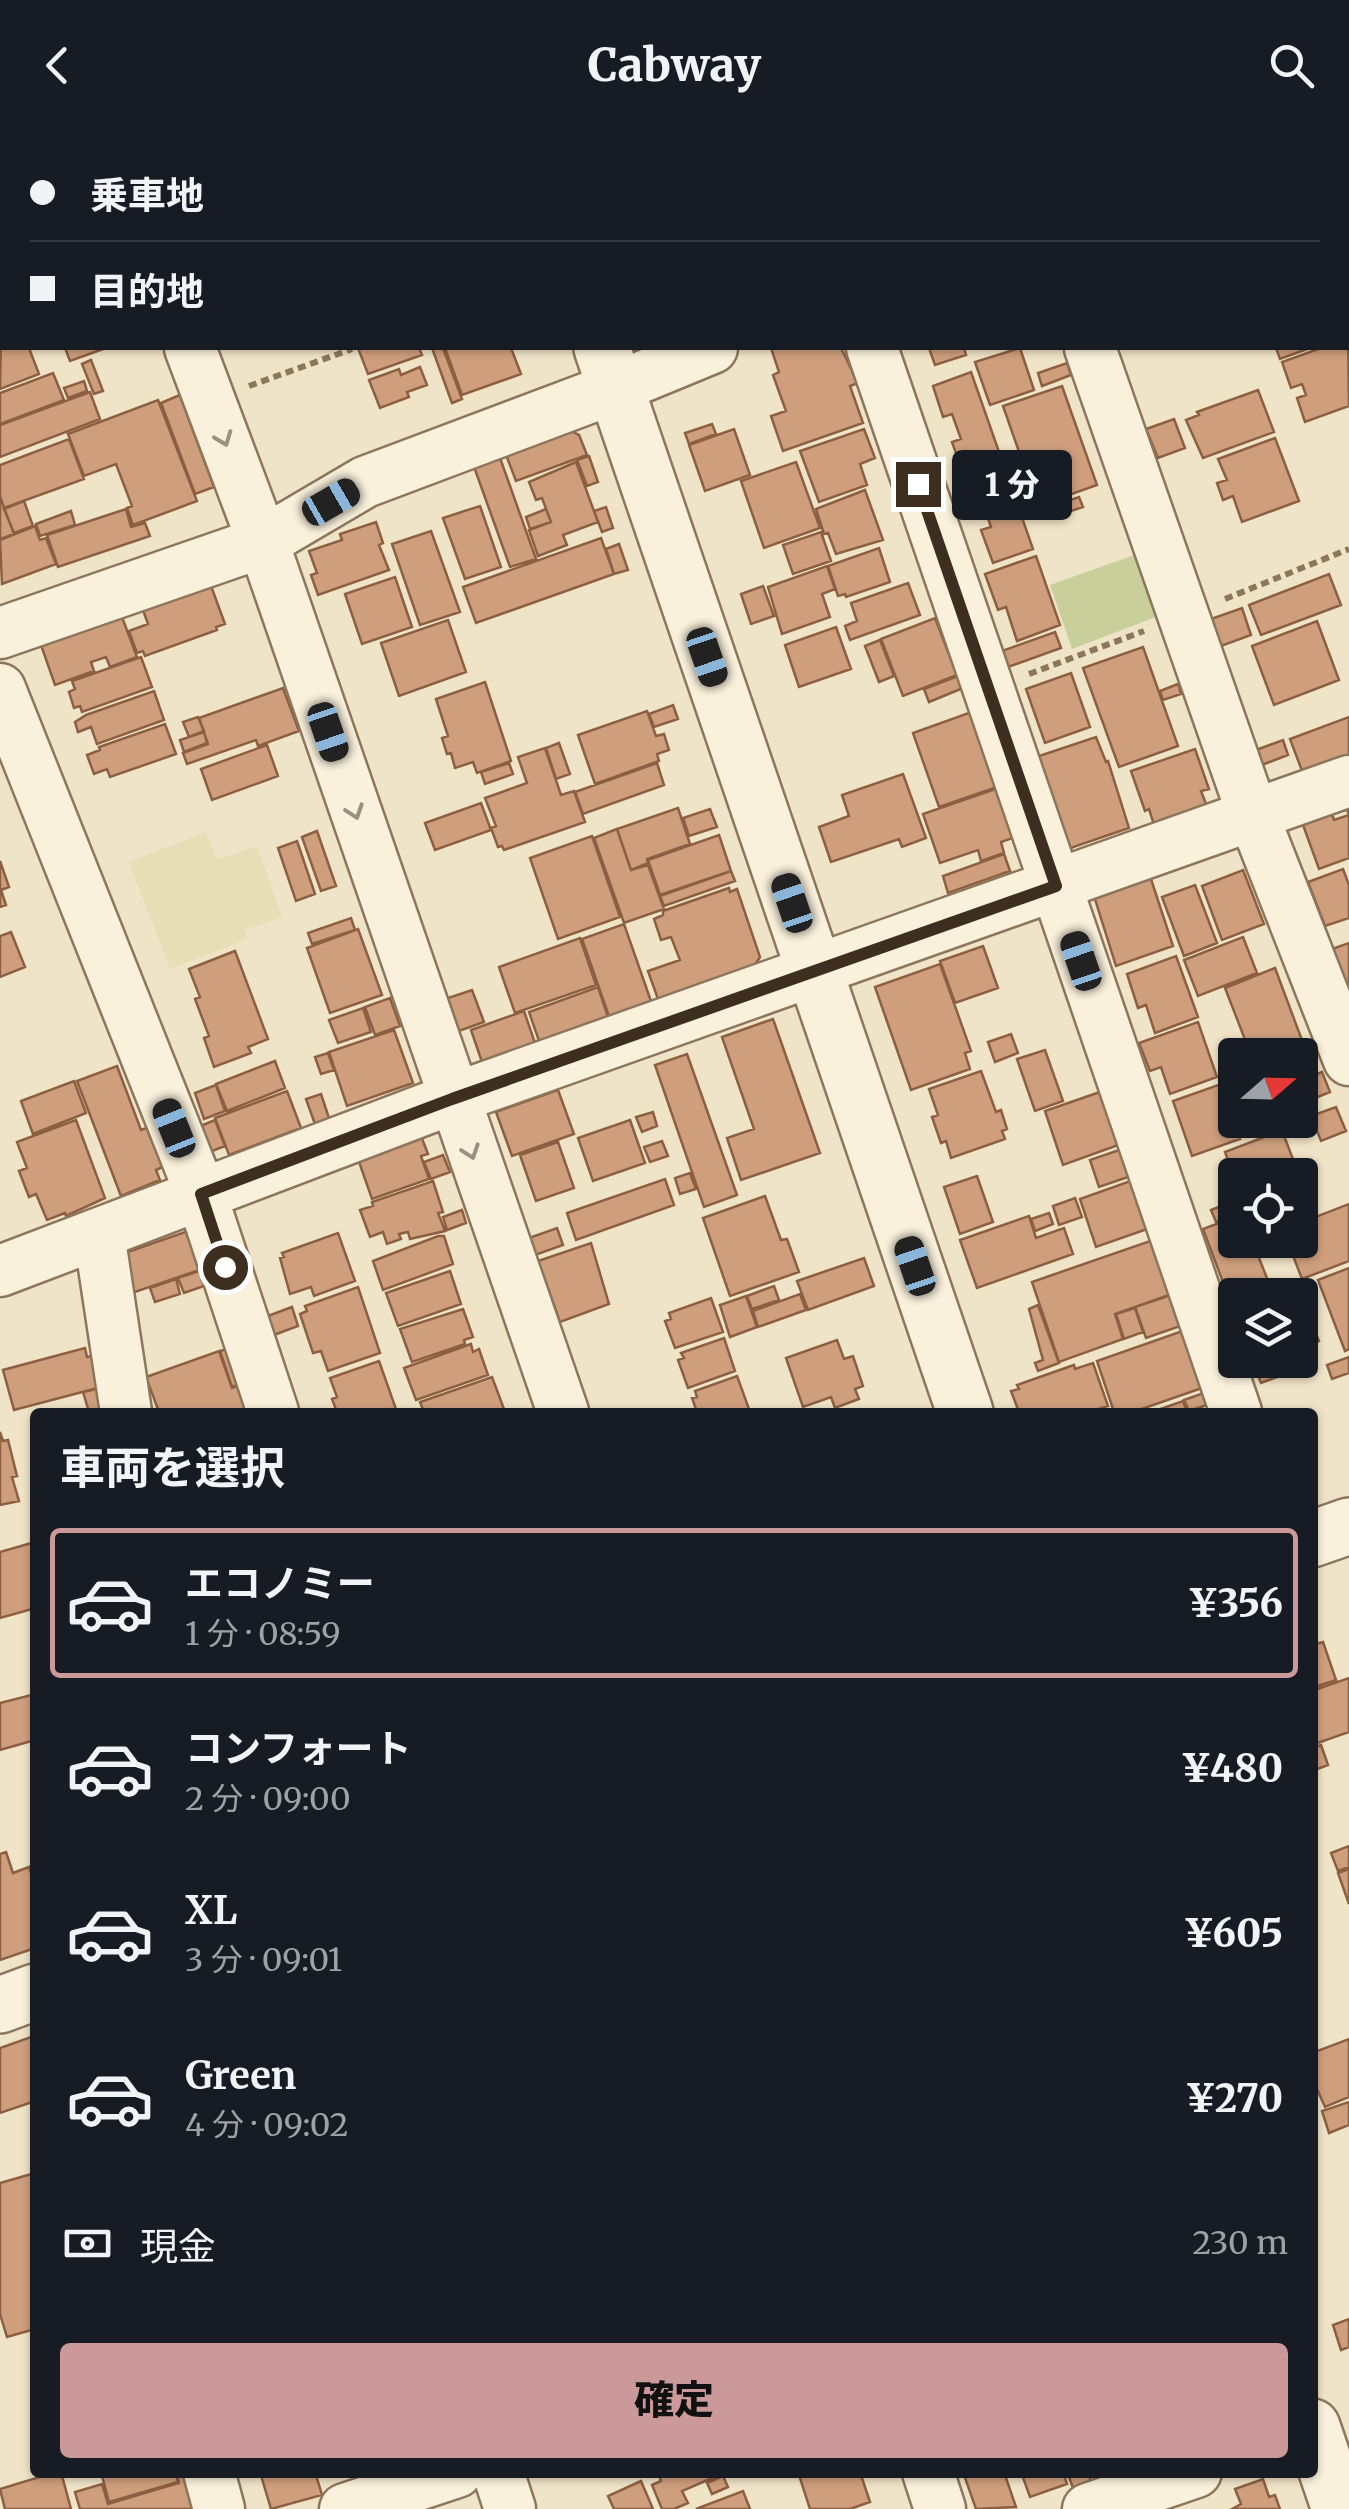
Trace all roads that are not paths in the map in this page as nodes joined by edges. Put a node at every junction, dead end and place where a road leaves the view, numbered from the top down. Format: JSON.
{"nodes":[{"id":1,"x":191,"y":350,"type":"edge"},
{"id":2,"x":702,"y":350,"type":"edge"},
{"id":3,"x":873,"y":350,"type":"edge"},
{"id":4,"x":1091,"y":350,"type":"edge"},
{"id":5,"x":608,"y":368,"type":"edge"},
{"id":6,"x":263,"y":542,"type":"junction"},
{"id":7,"x":0,"y":633,"type":"edge"},
{"id":8,"x":0,"y":688,"type":"edge"},
{"id":9,"x":1349,"y":781,"type":"edge"},
{"id":10,"x":1253,"y":815,"type":"junction"},
{"id":11,"x":1056,"y":886,"type":"junction"},
{"id":12,"x":815,"y":972,"type":"junction"},
{"id":13,"x":1349,"y":1060,"type":"edge"},
{"id":14,"x":452,"y":1099,"type":"junction"},
{"id":15,"x":201,"y":1194,"type":"junction"},
{"id":16,"x":98,"y":1234,"type":"junction"},
{"id":17,"x":0,"y":1271,"type":"edge"},
{"id":18,"x":125,"y":1408,"type":"edge"},
{"id":19,"x":272,"y":1408,"type":"edge"},
{"id":20,"x":562,"y":1408,"type":"edge"},
{"id":21,"x":964,"y":1408,"type":"edge"},
{"id":22,"x":1235,"y":1408,"type":"edge"},
{"id":23,"x":1349,"y":1526,"type":"edge"},
{"id":24,"x":1318,"y":1537,"type":"edge"},
{"id":25,"x":30,"y":1994,"type":"edge"},
{"id":26,"x":0,"y":2005,"type":"edge"},
{"id":27,"x":1322,"y":2428,"type":"edge"},
{"id":28,"x":210,"y":2478,"type":"edge"},
{"id":29,"x":439,"y":2478,"type":"edge"},
{"id":30,"x":500,"y":2478,"type":"edge"},
{"id":31,"x":930,"y":2478,"type":"edge"},
{"id":32,"x":1178,"y":2478,"type":"edge"},
{"id":33,"x":219,"y":2509,"type":"edge"},
{"id":34,"x":345,"y":2509,"type":"edge"},
{"id":35,"x":510,"y":2509,"type":"edge"},
{"id":36,"x":940,"y":2509,"type":"edge"},
{"id":37,"x":1088,"y":2509,"type":"edge"},
{"id":38,"x":1340,"y":2509,"type":"edge"}],
"edges":[{"from":1,"to":6,"type":"street","one_way":true},
{"from":2,"to":5,"type":"street"},
{"from":3,"to":11,"type":"street"},
{"from":4,"to":10,"type":"street"},
{"from":5,"to":6,"type":"street"},
{"from":5,"to":12,"type":"street"},
{"from":6,"to":7,"type":"street"},
{"from":6,"to":14,"type":"street","one_way":true},
{"from":8,"to":15,"type":"street"},
{"from":9,"to":10,"type":"street"},
{"from":10,"to":11,"type":"street"},
{"from":10,"to":13,"type":"street"},
{"from":11,"to":12,"type":"street"},
{"from":11,"to":22,"type":"street"},
{"from":12,"to":14,"type":"street"},
{"from":12,"to":21,"type":"street"},
{"from":14,"to":15,"type":"street"},
{"from":14,"to":20,"type":"street","one_way":true},
{"from":15,"to":16,"type":"street"},
{"from":15,"to":19,"type":"street"},
{"from":16,"to":17,"type":"street"},
{"from":16,"to":18,"type":"street"},
{"from":23,"to":24,"type":"street"},
{"from":25,"to":26,"type":"street"},
{"from":27,"to":38,"type":"street"},
{"from":28,"to":33,"type":"street"},
{"from":29,"to":34,"type":"street"},
{"from":30,"to":35,"type":"street"},
{"from":31,"to":36,"type":"street"},
{"from":32,"to":37,"type":"street"}]}
